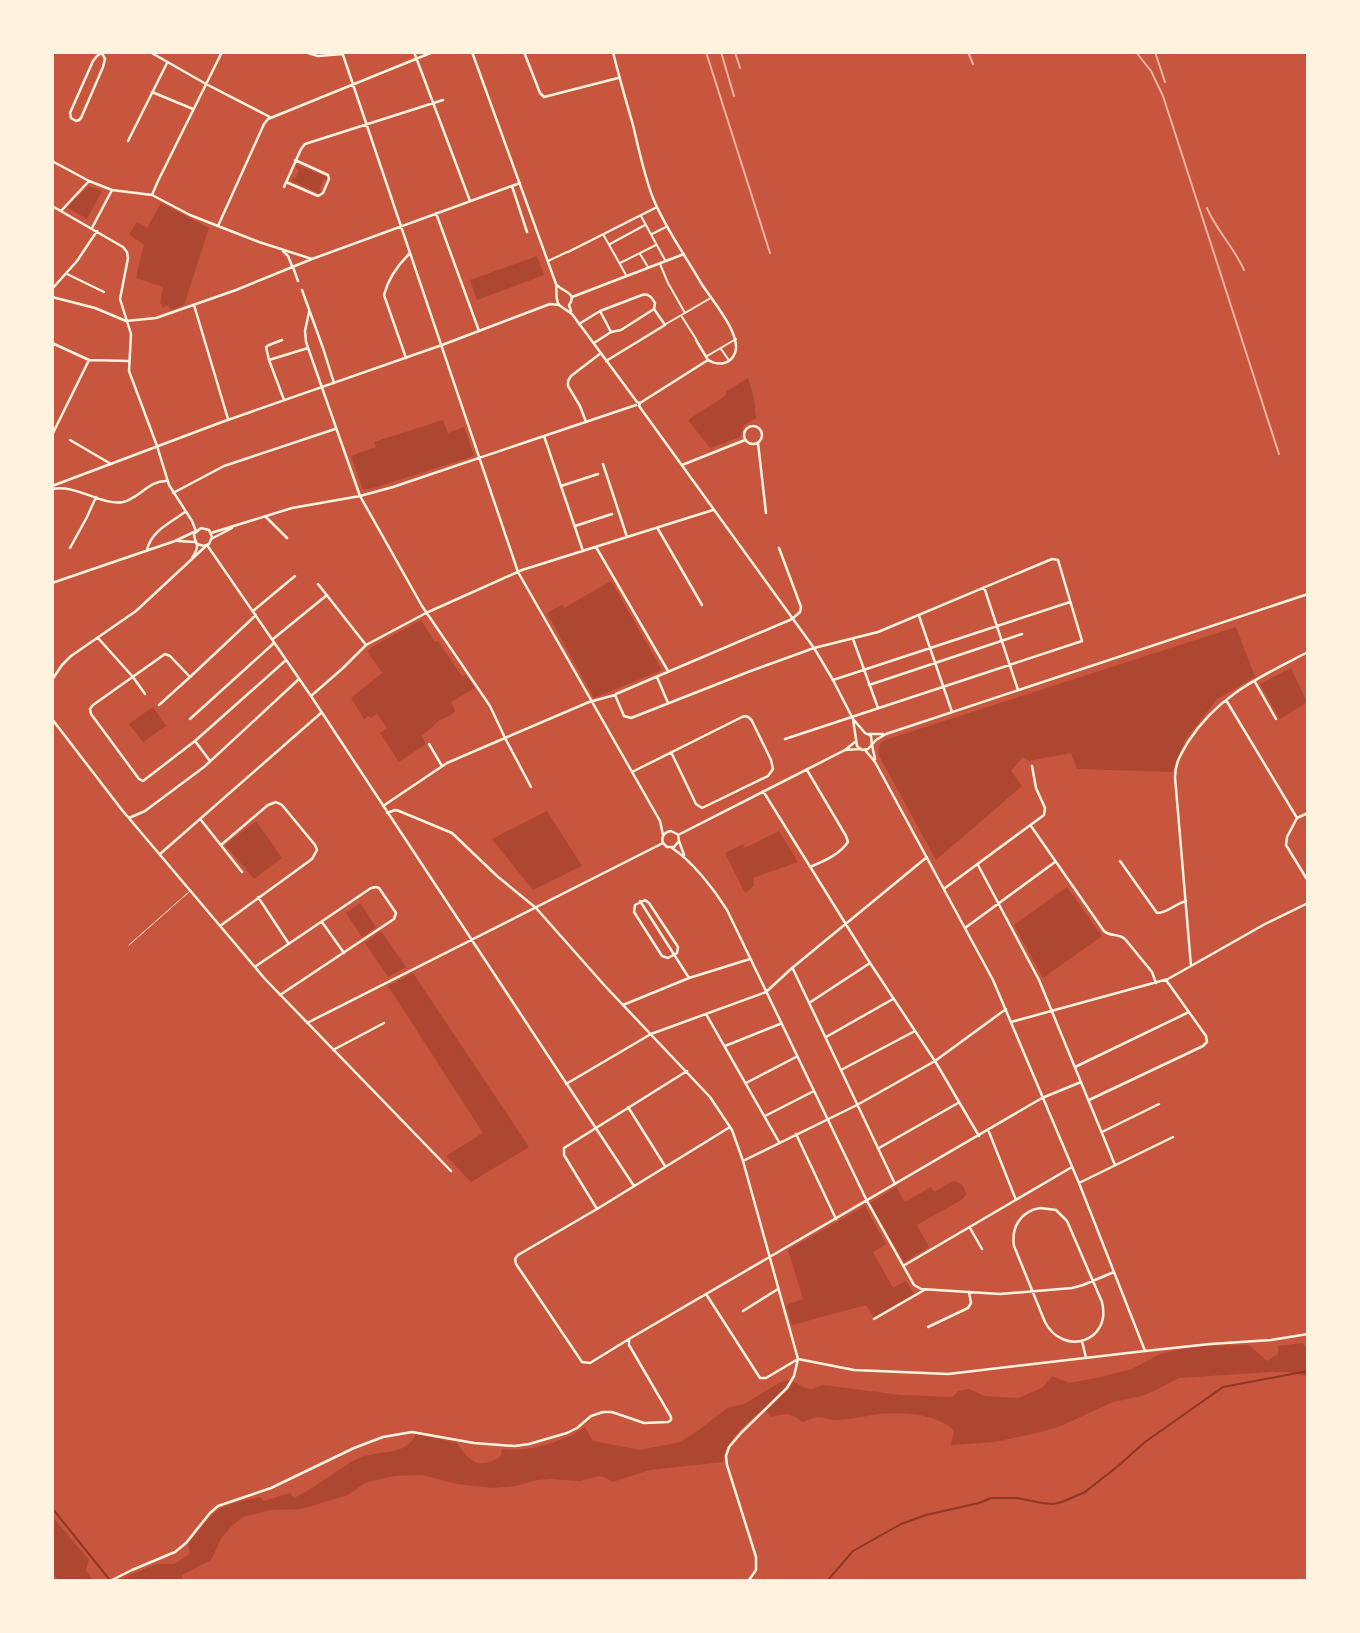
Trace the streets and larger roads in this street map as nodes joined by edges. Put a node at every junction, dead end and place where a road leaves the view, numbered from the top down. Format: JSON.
{"nodes":[{"id":1,"x":150,"y":52,"type":"edge"},
{"id":2,"x":222,"y":52,"type":"edge"},
{"id":3,"x":305,"y":52,"type":"edge"},
{"id":4,"x":415,"y":52,"type":"edge"},
{"id":5,"x":433,"y":52,"type":"edge"},
{"id":6,"x":472,"y":52,"type":"edge"},
{"id":7,"x":524,"y":52,"type":"edge"},
{"id":8,"x":612,"y":52,"type":"edge"},
{"id":9,"x":103,"y":53,"type":"edge"},
{"id":10,"x":343,"y":53,"type":"edge"},
{"id":11,"x":417,"y":59,"type":"junction"},
{"id":12,"x":167,"y":62,"type":"junction"},
{"id":13,"x":619,"y":78,"type":"junction"},
{"id":14,"x":206,"y":84,"type":"junction"},
{"id":15,"x":352,"y":84,"type":"junction"},
{"id":16,"x":152,"y":92,"type":"junction"},
{"id":17,"x":443,"y":100,"type":"dead end"},
{"id":18,"x":433,"y":103,"type":"junction"},
{"id":19,"x":193,"y":109,"type":"junction"},
{"id":20,"x":270,"y":117,"type":"junction"},
{"id":21,"x":367,"y":125,"type":"junction"},
{"id":22,"x":128,"y":141,"type":"dead end"},
{"id":23,"x":296,"y":160,"type":"junction"},
{"id":24,"x":52,"y":161,"type":"edge"},
{"id":25,"x":89,"y":181,"type":"junction"},
{"id":26,"x":520,"y":183,"type":"junction"},
{"id":27,"x":512,"y":186,"type":"junction"},
{"id":28,"x":112,"y":190,"type":"junction"},
{"id":29,"x":152,"y":195,"type":"junction"},
{"id":30,"x":470,"y":201,"type":"junction"},
{"id":31,"x":52,"y":206,"type":"edge"},
{"id":32,"x":657,"y":207,"type":"junction"},
{"id":33,"x":61,"y":211,"type":"junction"},
{"id":34,"x":436,"y":213,"type":"junction"},
{"id":35,"x":641,"y":215,"type":"junction"},
{"id":36,"x":646,"y":224,"type":"junction"},
{"id":37,"x":218,"y":226,"type":"junction"},
{"id":38,"x":401,"y":226,"type":"junction"},
{"id":39,"x":667,"y":226,"type":"junction"},
{"id":40,"x":92,"y":228,"type":"junction"},
{"id":41,"x":97,"y":231,"type":"junction"},
{"id":42,"x":527,"y":232,"type":"dead end"},
{"id":43,"x":603,"y":234,"type":"junction"},
{"id":44,"x":651,"y":234,"type":"junction"},
{"id":45,"x":657,"y":244,"type":"junction"},
{"id":46,"x":609,"y":245,"type":"junction"},
{"id":47,"x":276,"y":248,"type":"junction"},
{"id":48,"x":568,"y":252,"type":"joint"},
{"id":49,"x":410,"y":253,"type":"junction"},
{"id":50,"x":640,"y":253,"type":"junction"},
{"id":51,"x":684,"y":254,"type":"junction"},
{"id":52,"x":312,"y":259,"type":"junction"},
{"id":53,"x":548,"y":261,"type":"junction"},
{"id":54,"x":666,"y":261,"type":"junction"},
{"id":55,"x":659,"y":263,"type":"junction"},
{"id":56,"x":619,"y":264,"type":"junction"},
{"id":57,"x":292,"y":267,"type":"junction"},
{"id":58,"x":648,"y":267,"type":"junction"},
{"id":59,"x":67,"y":274,"type":"dead end"},
{"id":60,"x":626,"y":276,"type":"junction"},
{"id":61,"x":298,"y":281,"type":"dead end"},
{"id":62,"x":556,"y":284,"type":"junction"},
{"id":63,"x":52,"y":289,"type":"edge"},
{"id":64,"x":302,"y":290,"type":"dead end"},
{"id":65,"x":563,"y":291,"type":"junction"},
{"id":66,"x":104,"y":292,"type":"dead end"},
{"id":67,"x":557,"y":296,"type":"junction"},
{"id":68,"x":52,"y":297,"type":"edge"},
{"id":69,"x":572,"y":297,"type":"junction"},
{"id":70,"x":710,"y":298,"type":"junction"},
{"id":71,"x":550,"y":304,"type":"junction"},
{"id":72,"x":194,"y":305,"type":"junction"},
{"id":73,"x":559,"y":305,"type":"junction"},
{"id":74,"x":569,"y":305,"type":"junction"},
{"id":75,"x":564,"y":307,"type":"junction"},
{"id":76,"x":654,"y":309,"type":"junction"},
{"id":77,"x":600,"y":311,"type":"junction"},
{"id":78,"x":309,"y":312,"type":"junction"},
{"id":79,"x":685,"y":313,"type":"junction"},
{"id":80,"x":572,"y":314,"type":"junction"},
{"id":81,"x":681,"y":315,"type":"junction"},
{"id":82,"x":126,"y":321,"type":"junction"},
{"id":83,"x":579,"y":324,"type":"junction"},
{"id":84,"x":665,"y":325,"type":"junction"},
{"id":85,"x":479,"y":331,"type":"junction"},
{"id":86,"x":611,"y":332,"type":"junction"},
{"id":87,"x":282,"y":340,"type":"dead end"},
{"id":88,"x":696,"y":340,"type":"joint"},
{"id":89,"x":736,"y":340,"type":"junction"},
{"id":90,"x":52,"y":343,"type":"edge"},
{"id":91,"x":594,"y":343,"type":"junction"},
{"id":92,"x":442,"y":345,"type":"junction"},
{"id":93,"x":308,"y":348,"type":"junction"},
{"id":94,"x":720,"y":348,"type":"junction"},
{"id":95,"x":601,"y":353,"type":"junction"},
{"id":96,"x":406,"y":358,"type":"junction"},
{"id":97,"x":708,"y":358,"type":"junction"},
{"id":98,"x":89,"y":360,"type":"junction"},
{"id":99,"x":268,"y":360,"type":"junction"},
{"id":100,"x":606,"y":360,"type":"junction"},
{"id":101,"x":129,"y":361,"type":"junction"},
{"id":102,"x":729,"y":361,"type":"junction"},
{"id":103,"x":334,"y":383,"type":"junction"},
{"id":104,"x":321,"y":388,"type":"junction"},
{"id":105,"x":284,"y":400,"type":"junction"},
{"id":106,"x":638,"y":404,"type":"junction"},
{"id":107,"x":228,"y":420,"type":"junction"},
{"id":108,"x":586,"y":422,"type":"junction"},
{"id":109,"x":336,"y":429,"type":"junction"},
{"id":110,"x":52,"y":435,"type":"edge"},
{"id":111,"x":544,"y":436,"type":"junction"},
{"id":112,"x":70,"y":440,"type":"dead end"},
{"id":113,"x":745,"y":440,"type":"junction"},
{"id":114,"x":758,"y":443,"type":"junction"},
{"id":115,"x":157,"y":446,"type":"junction"},
{"id":116,"x":479,"y":459,"type":"junction"},
{"id":117,"x":111,"y":464,"type":"junction"},
{"id":118,"x":603,"y":464,"type":"dead end"},
{"id":119,"x":682,"y":465,"type":"junction"},
{"id":120,"x":598,"y":474,"type":"dead end"},
{"id":121,"x":167,"y":481,"type":"junction"},
{"id":122,"x":561,"y":486,"type":"junction"},
{"id":123,"x":52,"y":487,"type":"edge"},
{"id":124,"x":173,"y":493,"type":"junction"},
{"id":125,"x":96,"y":496,"type":"junction"},
{"id":126,"x":360,"y":496,"type":"junction"},
{"id":127,"x":713,"y":510,"type":"junction"},
{"id":128,"x":185,"y":512,"type":"junction"},
{"id":129,"x":766,"y":513,"type":"dead end"},
{"id":130,"x":611,"y":514,"type":"dead end"},
{"id":131,"x":265,"y":516,"type":"junction"},
{"id":132,"x":238,"y":524,"type":"junction"},
{"id":133,"x":575,"y":526,"type":"junction"},
{"id":134,"x":657,"y":528,"type":"junction"},
{"id":135,"x":196,"y":531,"type":"junction"},
{"id":136,"x":211,"y":533,"type":"junction"},
{"id":137,"x":628,"y":537,"type":"junction"},
{"id":138,"x":287,"y":538,"type":"dead end"},
{"id":139,"x":212,"y":540,"type":"junction"},
{"id":140,"x":175,"y":541,"type":"junction"},
{"id":141,"x":196,"y":543,"type":"junction"},
{"id":142,"x":207,"y":545,"type":"junction"},
{"id":143,"x":596,"y":547,"type":"junction"},
{"id":144,"x":70,"y":548,"type":"dead end"},
{"id":145,"x":779,"y":548,"type":"dead end"},
{"id":146,"x":147,"y":551,"type":"junction"},
{"id":147,"x":583,"y":551,"type":"junction"},
{"id":148,"x":189,"y":563,"type":"junction"},
{"id":149,"x":518,"y":572,"type":"junction"},
{"id":150,"x":295,"y":576,"type":"dead end"},
{"id":151,"x":52,"y":583,"type":"edge"},
{"id":152,"x":318,"y":584,"type":"dead end"},
{"id":153,"x":984,"y":587,"type":"junction"},
{"id":154,"x":1307,"y":594,"type":"edge"},
{"id":155,"x":327,"y":595,"type":"junction"},
{"id":156,"x":1070,"y":602,"type":"junction"},
{"id":157,"x":702,"y":605,"type":"dead end"},
{"id":158,"x":253,"y":611,"type":"junction"},
{"id":159,"x":426,"y":613,"type":"junction"},
{"id":160,"x":256,"y":615,"type":"junction"},
{"id":161,"x":919,"y":615,"type":"junction"},
{"id":162,"x":792,"y":619,"type":"junction"},
{"id":163,"x":998,"y":626,"type":"junction"},
{"id":164,"x":1022,"y":634,"type":"dead end"},
{"id":165,"x":98,"y":638,"type":"junction"},
{"id":166,"x":853,"y":639,"type":"junction"},
{"id":167,"x":273,"y":641,"type":"junction"},
{"id":168,"x":1002,"y":642,"type":"junction"},
{"id":169,"x":366,"y":645,"type":"junction"},
{"id":170,"x":814,"y":648,"type":"junction"},
{"id":171,"x":930,"y":648,"type":"junction"},
{"id":172,"x":1307,"y":652,"type":"edge"},
{"id":173,"x":286,"y":660,"type":"junction"},
{"id":174,"x":935,"y":663,"type":"junction"},
{"id":175,"x":1010,"y":665,"type":"junction"},
{"id":176,"x":864,"y":669,"type":"junction"},
{"id":177,"x":668,"y":672,"type":"junction"},
{"id":178,"x":132,"y":677,"type":"junction"},
{"id":179,"x":190,"y":677,"type":"junction"},
{"id":180,"x":657,"y":677,"type":"junction"},
{"id":181,"x":299,"y":679,"type":"junction"},
{"id":182,"x":52,"y":680,"type":"edge"},
{"id":183,"x":833,"y":680,"type":"junction"},
{"id":184,"x":1254,"y":681,"type":"junction"},
{"id":185,"x":869,"y":685,"type":"junction"},
{"id":186,"x":943,"y":686,"type":"junction"},
{"id":187,"x":1018,"y":690,"type":"junction"},
{"id":188,"x":145,"y":694,"type":"dead end"},
{"id":189,"x":615,"y":695,"type":"junction"},
{"id":190,"x":311,"y":696,"type":"junction"},
{"id":191,"x":1225,"y":699,"type":"junction"},
{"id":192,"x":592,"y":701,"type":"junction"},
{"id":193,"x":668,"y":703,"type":"junction"},
{"id":194,"x":159,"y":705,"type":"dead end"},
{"id":195,"x":878,"y":708,"type":"junction"},
{"id":196,"x":952,"y":712,"type":"junction"},
{"id":197,"x":321,"y":713,"type":"junction"},
{"id":198,"x":852,"y":718,"type":"junction"},
{"id":199,"x":52,"y":719,"type":"edge"},
{"id":200,"x":191,"y":719,"type":"dead end"},
{"id":201,"x":1276,"y":719,"type":"dead end"},
{"id":202,"x":867,"y":734,"type":"junction"},
{"id":203,"x":886,"y":734,"type":"junction"},
{"id":204,"x":505,"y":738,"type":"junction"},
{"id":205,"x":785,"y":739,"type":"dead end"},
{"id":206,"x":856,"y":740,"type":"junction"},
{"id":207,"x":195,"y":741,"type":"junction"},
{"id":208,"x":429,"y":744,"type":"dead end"},
{"id":209,"x":872,"y":745,"type":"junction"},
{"id":210,"x":845,"y":750,"type":"junction"},
{"id":211,"x":862,"y":750,"type":"junction"},
{"id":212,"x":671,"y":752,"type":"junction"},
{"id":213,"x":210,"y":761,"type":"junction"},
{"id":214,"x":875,"y":762,"type":"junction"},
{"id":215,"x":442,"y":766,"type":"junction"},
{"id":216,"x":1032,"y":766,"type":"dead end"},
{"id":217,"x":807,"y":770,"type":"junction"},
{"id":218,"x":632,"y":772,"type":"junction"},
{"id":219,"x":531,"y":787,"type":"dead end"},
{"id":220,"x":764,"y":792,"type":"junction"},
{"id":221,"x":383,"y":806,"type":"junction"},
{"id":222,"x":387,"y":813,"type":"junction"},
{"id":223,"x":1307,"y":813,"type":"edge"},
{"id":224,"x":129,"y":818,"type":"junction"},
{"id":225,"x":1297,"y":818,"type":"junction"},
{"id":226,"x":200,"y":819,"type":"junction"},
{"id":227,"x":660,"y":821,"type":"junction"},
{"id":228,"x":1031,"y":826,"type":"junction"},
{"id":229,"x":671,"y":831,"type":"junction"},
{"id":230,"x":663,"y":835,"type":"junction"},
{"id":231,"x":678,"y":835,"type":"junction"},
{"id":232,"x":679,"y":841,"type":"junction"},
{"id":233,"x":663,"y":843,"type":"junction"},
{"id":234,"x":221,"y":845,"type":"junction"},
{"id":235,"x":671,"y":848,"type":"junction"},
{"id":236,"x":160,"y":854,"type":"junction"},
{"id":237,"x":927,"y":857,"type":"junction"},
{"id":238,"x":685,"y":858,"type":"junction"},
{"id":239,"x":1120,"y":861,"type":"dead end"},
{"id":240,"x":1055,"y":862,"type":"junction"},
{"id":241,"x":978,"y":865,"type":"junction"},
{"id":242,"x":810,"y":867,"type":"junction"},
{"id":243,"x":242,"y":872,"type":"dead end"},
{"id":244,"x":1307,"y":881,"type":"edge"},
{"id":245,"x":944,"y":889,"type":"junction"},
{"id":246,"x":258,"y":897,"type":"junction"},
{"id":247,"x":640,"y":901,"type":"junction"},
{"id":248,"x":1186,"y":901,"type":"junction"},
{"id":249,"x":999,"y":903,"type":"junction"},
{"id":250,"x":1307,"y":903,"type":"edge"},
{"id":251,"x":536,"y":908,"type":"junction"},
{"id":252,"x":322,"y":922,"type":"junction"},
{"id":253,"x":845,"y":924,"type":"junction"},
{"id":254,"x":220,"y":926,"type":"junction"},
{"id":255,"x":965,"y":928,"type":"junction"},
{"id":256,"x":471,"y":939,"type":"junction"},
{"id":257,"x":289,"y":944,"type":"junction"},
{"id":258,"x":344,"y":953,"type":"junction"},
{"id":259,"x":674,"y":955,"type":"junction"},
{"id":260,"x":750,"y":959,"type":"junction"},
{"id":261,"x":870,"y":963,"type":"junction"},
{"id":262,"x":1191,"y":966,"type":"junction"},
{"id":263,"x":254,"y":967,"type":"junction"},
{"id":264,"x":792,"y":968,"type":"junction"},
{"id":265,"x":689,"y":978,"type":"junction"},
{"id":266,"x":1166,"y":980,"type":"junction"},
{"id":267,"x":1156,"y":983,"type":"junction"},
{"id":268,"x":766,"y":992,"type":"junction"},
{"id":269,"x":280,"y":995,"type":"junction"},
{"id":270,"x":893,"y":999,"type":"junction"},
{"id":271,"x":809,"y":1003,"type":"junction"},
{"id":272,"x":622,"y":1005,"type":"junction"},
{"id":273,"x":1006,"y":1009,"type":"junction"},
{"id":274,"x":1052,"y":1011,"type":"junction"},
{"id":275,"x":1189,"y":1012,"type":"junction"},
{"id":276,"x":706,"y":1014,"type":"junction"},
{"id":277,"x":1011,"y":1022,"type":"junction"},
{"id":278,"x":307,"y":1023,"type":"junction"},
{"id":279,"x":384,"y":1023,"type":"dead end"},
{"id":280,"x":781,"y":1024,"type":"junction"},
{"id":281,"x":915,"y":1031,"type":"junction"},
{"id":282,"x":651,"y":1034,"type":"junction"},
{"id":283,"x":825,"y":1037,"type":"junction"},
{"id":284,"x":725,"y":1046,"type":"junction"},
{"id":285,"x":333,"y":1050,"type":"junction"},
{"id":286,"x":796,"y":1057,"type":"junction"},
{"id":287,"x":935,"y":1060,"type":"junction"},
{"id":288,"x":1075,"y":1067,"type":"junction"},
{"id":289,"x":841,"y":1070,"type":"junction"},
{"id":290,"x":687,"y":1071,"type":"junction"},
{"id":291,"x":1081,"y":1082,"type":"junction"},
{"id":292,"x":746,"y":1083,"type":"junction"},
{"id":293,"x":566,"y":1084,"type":"junction"},
{"id":294,"x":813,"y":1091,"type":"junction"},
{"id":295,"x":1042,"y":1098,"type":"junction"},
{"id":296,"x":1088,"y":1100,"type":"junction"},
{"id":297,"x":959,"y":1102,"type":"junction"},
{"id":298,"x":1159,"y":1104,"type":"dead end"},
{"id":299,"x":857,"y":1105,"type":"junction"},
{"id":300,"x":628,"y":1107,"type":"junction"},
{"id":301,"x":765,"y":1116,"type":"junction"},
{"id":302,"x":827,"y":1119,"type":"junction"},
{"id":303,"x":595,"y":1127,"type":"junction"},
{"id":304,"x":730,"y":1127,"type":"junction"},
{"id":305,"x":988,"y":1131,"type":"junction"},
{"id":306,"x":1101,"y":1132,"type":"junction"},
{"id":307,"x":796,"y":1134,"type":"junction"},
{"id":308,"x":979,"y":1136,"type":"junction"},
{"id":309,"x":1173,"y":1137,"type":"dead end"},
{"id":310,"x":779,"y":1142,"type":"junction"},
{"id":311,"x":879,"y":1149,"type":"junction"},
{"id":312,"x":743,"y":1161,"type":"junction"},
{"id":313,"x":1115,"y":1165,"type":"junction"},
{"id":314,"x":666,"y":1166,"type":"junction"},
{"id":315,"x":1072,"y":1167,"type":"junction"},
{"id":316,"x":451,"y":1171,"type":"dead end"},
{"id":317,"x":1079,"y":1183,"type":"junction"},
{"id":318,"x":895,"y":1184,"type":"junction"},
{"id":319,"x":634,"y":1186,"type":"junction"},
{"id":320,"x":1016,"y":1200,"type":"junction"},
{"id":321,"x":867,"y":1201,"type":"junction"},
{"id":322,"x":597,"y":1209,"type":"junction"},
{"id":323,"x":836,"y":1219,"type":"junction"},
{"id":324,"x":969,"y":1227,"type":"junction"},
{"id":325,"x":982,"y":1250,"type":"dead end"},
{"id":326,"x":769,"y":1257,"type":"junction"},
{"id":327,"x":903,"y":1266,"type":"junction"},
{"id":328,"x":1114,"y":1272,"type":"junction"},
{"id":329,"x":1093,"y":1281,"type":"junction"},
{"id":330,"x":778,"y":1289,"type":"junction"},
{"id":331,"x":926,"y":1289,"type":"junction"},
{"id":332,"x":1032,"y":1291,"type":"junction"},
{"id":333,"x":969,"y":1292,"type":"junction"},
{"id":334,"x":706,"y":1294,"type":"junction"},
{"id":335,"x":743,"y":1311,"type":"dead end"},
{"id":336,"x":874,"y":1319,"type":"dead end"},
{"id":337,"x":928,"y":1327,"type":"dead end"},
{"id":338,"x":1307,"y":1334,"type":"edge"},
{"id":339,"x":629,"y":1340,"type":"junction"},
{"id":340,"x":1082,"y":1341,"type":"junction"},
{"id":341,"x":1145,"y":1351,"type":"junction"},
{"id":342,"x":1086,"y":1358,"type":"junction"},
{"id":343,"x":798,"y":1359,"type":"junction"},
{"id":344,"x":112,"y":1580,"type":"edge"},
{"id":345,"x":749,"y":1580,"type":"edge"}],
"edges":[{"from":1,"to":12,"type":"street"},
{"from":2,"to":14,"type":"street"},
{"from":3,"to":10,"type":"street"},
{"from":4,"to":11,"type":"street"},
{"from":5,"to":11,"type":"street"},
{"from":6,"to":26,"type":"street"},
{"from":7,"to":13,"type":"street"},
{"from":8,"to":13,"type":"street"},
{"from":9,"to":9,"type":"street"},
{"from":10,"to":15,"type":"street"},
{"from":11,"to":15,"type":"street"},
{"from":11,"to":18,"type":"street"},
{"from":12,"to":14,"type":"street"},
{"from":12,"to":16,"type":"street"},
{"from":13,"to":32,"type":"street"},
{"from":14,"to":19,"type":"street"},
{"from":14,"to":20,"type":"street"},
{"from":15,"to":20,"type":"street"},
{"from":15,"to":21,"type":"street"},
{"from":16,"to":19,"type":"street"},
{"from":16,"to":22,"type":"street"},
{"from":17,"to":18,"type":"street"},
{"from":18,"to":21,"type":"street"},
{"from":18,"to":30,"type":"street"},
{"from":19,"to":29,"type":"street"},
{"from":20,"to":37,"type":"street"},
{"from":21,"to":23,"type":"street"},
{"from":21,"to":38,"type":"street"},
{"from":23,"to":23,"type":"street"},
{"from":24,"to":25,"type":"street"},
{"from":25,"to":28,"type":"street"},
{"from":25,"to":33,"type":"street"},
{"from":26,"to":27,"type":"street"},
{"from":26,"to":53,"type":"street"},
{"from":27,"to":30,"type":"street"},
{"from":27,"to":42,"type":"street"},
{"from":28,"to":29,"type":"street"},
{"from":28,"to":40,"type":"street"},
{"from":29,"to":37,"type":"street"},
{"from":30,"to":34,"type":"street"},
{"from":31,"to":33,"type":"street"},
{"from":32,"to":35,"type":"street"},
{"from":32,"to":39,"type":"street"},
{"from":33,"to":40,"type":"street"},
{"from":34,"to":38,"type":"street"},
{"from":34,"to":85,"type":"street"},
{"from":35,"to":36,"type":"street"},
{"from":35,"to":43,"type":"street"},
{"from":36,"to":44,"type":"street"},
{"from":36,"to":46,"type":"street"},
{"from":37,"to":47,"type":"street"},
{"from":38,"to":49,"type":"street"},
{"from":38,"to":52,"type":"street"},
{"from":39,"to":44,"type":"street"},
{"from":39,"to":51,"type":"street"},
{"from":40,"to":41,"type":"street"},
{"from":41,"to":63,"type":"street"},
{"from":41,"to":82,"type":"street"},
{"from":43,"to":46,"type":"street"},
{"from":43,"to":48,"type":"street"},
{"from":44,"to":45,"type":"street"},
{"from":45,"to":50,"type":"street"},
{"from":45,"to":54,"type":"street"},
{"from":46,"to":56,"type":"street"},
{"from":47,"to":52,"type":"street"},
{"from":47,"to":57,"type":"street"},
{"from":48,"to":53,"type":"street"},
{"from":49,"to":92,"type":"street"},
{"from":49,"to":96,"type":"street"},
{"from":50,"to":56,"type":"street"},
{"from":50,"to":58,"type":"street"},
{"from":51,"to":54,"type":"street"},
{"from":51,"to":70,"type":"street"},
{"from":52,"to":57,"type":"street"},
{"from":53,"to":62,"type":"street"},
{"from":54,"to":55,"type":"street"},
{"from":55,"to":58,"type":"street"},
{"from":55,"to":79,"type":"street"},
{"from":56,"to":60,"type":"street"},
{"from":57,"to":61,"type":"street"},
{"from":57,"to":72,"type":"street"},
{"from":58,"to":60,"type":"street"},
{"from":59,"to":66,"type":"street"},
{"from":60,"to":69,"type":"street"},
{"from":62,"to":65,"type":"street"},
{"from":62,"to":67,"type":"street"},
{"from":64,"to":78,"type":"street"},
{"from":65,"to":67,"type":"street"},
{"from":65,"to":69,"type":"street"},
{"from":67,"to":71,"type":"street"},
{"from":67,"to":73,"type":"street"},
{"from":68,"to":82,"type":"street"},
{"from":69,"to":74,"type":"street"},
{"from":70,"to":79,"type":"street"},
{"from":70,"to":89,"type":"street"},
{"from":71,"to":73,"type":"street"},
{"from":71,"to":85,"type":"street"},
{"from":72,"to":82,"type":"street"},
{"from":72,"to":107,"type":"street"},
{"from":73,"to":75,"type":"street"},
{"from":74,"to":75,"type":"street"},
{"from":74,"to":80,"type":"street"},
{"from":75,"to":80,"type":"street"},
{"from":76,"to":77,"type":"street"},
{"from":76,"to":84,"type":"street"},
{"from":76,"to":86,"type":"street"},
{"from":77,"to":83,"type":"street"},
{"from":77,"to":86,"type":"street"},
{"from":78,"to":93,"type":"street"},
{"from":78,"to":103,"type":"street"},
{"from":79,"to":81,"type":"street"},
{"from":80,"to":83,"type":"street"},
{"from":81,"to":84,"type":"street"},
{"from":81,"to":88,"type":"street"},
{"from":82,"to":101,"type":"street"},
{"from":83,"to":91,"type":"street"},
{"from":84,"to":100,"type":"street"},
{"from":85,"to":92,"type":"street"},
{"from":86,"to":91,"type":"street"},
{"from":87,"to":99,"type":"street"},
{"from":88,"to":97,"type":"street"},
{"from":89,"to":94,"type":"street"},
{"from":89,"to":102,"type":"street"},
{"from":90,"to":98,"type":"street"},
{"from":91,"to":95,"type":"street"},
{"from":92,"to":96,"type":"street"},
{"from":92,"to":116,"type":"street"},
{"from":93,"to":99,"type":"street"},
{"from":93,"to":104,"type":"street"},
{"from":94,"to":97,"type":"street"},
{"from":94,"to":102,"type":"street"},
{"from":95,"to":100,"type":"street"},
{"from":95,"to":108,"type":"street"},
{"from":96,"to":103,"type":"street"},
{"from":97,"to":102,"type":"street"},
{"from":97,"to":106,"type":"street"},
{"from":98,"to":101,"type":"street"},
{"from":98,"to":110,"type":"street"},
{"from":99,"to":105,"type":"street"},
{"from":100,"to":106,"type":"street"},
{"from":101,"to":115,"type":"street"},
{"from":103,"to":104,"type":"street"},
{"from":104,"to":105,"type":"street"},
{"from":104,"to":109,"type":"street"},
{"from":105,"to":107,"type":"street"},
{"from":106,"to":108,"type":"street"},
{"from":106,"to":119,"type":"street"},
{"from":107,"to":115,"type":"street"},
{"from":108,"to":111,"type":"street"},
{"from":109,"to":124,"type":"street"},
{"from":109,"to":126,"type":"street"},
{"from":111,"to":116,"type":"street"},
{"from":111,"to":122,"type":"street"},
{"from":112,"to":117,"type":"street"},
{"from":113,"to":114,"type":"street"},
{"from":113,"to":114,"type":"street"},
{"from":113,"to":119,"type":"street"},
{"from":114,"to":129,"type":"street"},
{"from":115,"to":117,"type":"street"},
{"from":115,"to":121,"type":"street"},
{"from":116,"to":126,"type":"street"},
{"from":116,"to":149,"type":"street"},
{"from":117,"to":123,"type":"street"},
{"from":118,"to":137,"type":"street"},
{"from":119,"to":127,"type":"street"},
{"from":120,"to":122,"type":"street"},
{"from":121,"to":124,"type":"street"},
{"from":121,"to":125,"type":"street"},
{"from":122,"to":133,"type":"street"},
{"from":123,"to":125,"type":"street"},
{"from":124,"to":128,"type":"street"},
{"from":125,"to":144,"type":"street"},
{"from":126,"to":131,"type":"street"},
{"from":126,"to":159,"type":"street"},
{"from":127,"to":134,"type":"street"},
{"from":127,"to":162,"type":"street"},
{"from":128,"to":135,"type":"street"},
{"from":128,"to":146,"type":"street"},
{"from":130,"to":133,"type":"street"},
{"from":131,"to":132,"type":"street"},
{"from":131,"to":138,"type":"street"},
{"from":132,"to":136,"type":"street"},
{"from":132,"to":139,"type":"street"},
{"from":133,"to":147,"type":"street"},
{"from":134,"to":137,"type":"street"},
{"from":134,"to":157,"type":"street"},
{"from":135,"to":136,"type":"street"},
{"from":135,"to":140,"type":"street"},
{"from":135,"to":141,"type":"street"},
{"from":136,"to":139,"type":"street"},
{"from":137,"to":143,"type":"street"},
{"from":139,"to":142,"type":"street"},
{"from":140,"to":141,"type":"street"},
{"from":140,"to":146,"type":"street"},
{"from":141,"to":142,"type":"street"},
{"from":141,"to":148,"type":"street"},
{"from":142,"to":148,"type":"street"},
{"from":142,"to":158,"type":"street"},
{"from":143,"to":147,"type":"street"},
{"from":143,"to":177,"type":"street"},
{"from":145,"to":162,"type":"street"},
{"from":146,"to":151,"type":"street"},
{"from":147,"to":149,"type":"street"},
{"from":148,"to":165,"type":"street"},
{"from":149,"to":159,"type":"street"},
{"from":149,"to":192,"type":"street"},
{"from":150,"to":158,"type":"street"},
{"from":152,"to":155,"type":"street"},
{"from":153,"to":156,"type":"street"},
{"from":153,"to":161,"type":"street"},
{"from":153,"to":163,"type":"street"},
{"from":154,"to":187,"type":"street"},
{"from":155,"to":167,"type":"street"},
{"from":155,"to":169,"type":"street"},
{"from":156,"to":163,"type":"street"},
{"from":156,"to":175,"type":"street"},
{"from":158,"to":160,"type":"street"},
{"from":159,"to":169,"type":"street"},
{"from":159,"to":204,"type":"street"},
{"from":160,"to":167,"type":"street"},
{"from":160,"to":179,"type":"street"},
{"from":161,"to":166,"type":"street"},
{"from":161,"to":171,"type":"street"},
{"from":162,"to":170,"type":"street"},
{"from":162,"to":177,"type":"street"},
{"from":163,"to":168,"type":"street"},
{"from":163,"to":171,"type":"street"},
{"from":164,"to":168,"type":"street"},
{"from":165,"to":178,"type":"street"},
{"from":165,"to":182,"type":"street"},
{"from":166,"to":170,"type":"street"},
{"from":166,"to":176,"type":"street"},
{"from":167,"to":173,"type":"street"},
{"from":167,"to":200,"type":"street"},
{"from":168,"to":174,"type":"street"},
{"from":168,"to":175,"type":"street"},
{"from":169,"to":190,"type":"street"},
{"from":170,"to":183,"type":"street"},
{"from":170,"to":193,"type":"street"},
{"from":171,"to":174,"type":"street"},
{"from":171,"to":176,"type":"street"},
{"from":172,"to":184,"type":"street"},
{"from":173,"to":181,"type":"street"},
{"from":173,"to":207,"type":"street"},
{"from":174,"to":185,"type":"street"},
{"from":174,"to":186,"type":"street"},
{"from":175,"to":186,"type":"street"},
{"from":175,"to":187,"type":"street"},
{"from":176,"to":183,"type":"street"},
{"from":176,"to":185,"type":"street"},
{"from":177,"to":180,"type":"street"},
{"from":178,"to":179,"type":"street"},
{"from":178,"to":188,"type":"street"},
{"from":178,"to":207,"type":"street"},
{"from":179,"to":194,"type":"street"},
{"from":180,"to":189,"type":"street"},
{"from":180,"to":193,"type":"street"},
{"from":181,"to":190,"type":"street"},
{"from":181,"to":213,"type":"street"},
{"from":183,"to":198,"type":"street"},
{"from":184,"to":191,"type":"street"},
{"from":184,"to":201,"type":"street"},
{"from":185,"to":195,"type":"street"},
{"from":186,"to":195,"type":"street"},
{"from":186,"to":196,"type":"street"},
{"from":187,"to":196,"type":"street"},
{"from":189,"to":192,"type":"street"},
{"from":189,"to":193,"type":"street"},
{"from":190,"to":197,"type":"street"},
{"from":191,"to":225,"type":"street"},
{"from":191,"to":248,"type":"street"},
{"from":192,"to":204,"type":"street"},
{"from":192,"to":218,"type":"street"},
{"from":195,"to":198,"type":"street"},
{"from":196,"to":203,"type":"street"},
{"from":197,"to":221,"type":"street"},
{"from":197,"to":226,"type":"street"},
{"from":198,"to":202,"type":"street"},
{"from":198,"to":205,"type":"street"},
{"from":198,"to":206,"type":"street"},
{"from":199,"to":224,"type":"street"},
{"from":202,"to":203,"type":"street"},
{"from":202,"to":206,"type":"street"},
{"from":202,"to":209,"type":"street"},
{"from":203,"to":209,"type":"street"},
{"from":204,"to":215,"type":"street"},
{"from":204,"to":219,"type":"street"},
{"from":206,"to":210,"type":"street"},
{"from":206,"to":211,"type":"street"},
{"from":207,"to":213,"type":"street"},
{"from":208,"to":215,"type":"street"},
{"from":209,"to":211,"type":"street"},
{"from":209,"to":214,"type":"street"},
{"from":210,"to":211,"type":"street"},
{"from":210,"to":217,"type":"street"},
{"from":211,"to":214,"type":"street"},
{"from":212,"to":212,"type":"street"},
{"from":212,"to":218,"type":"street"},
{"from":213,"to":224,"type":"street"},
{"from":214,"to":237,"type":"street"},
{"from":215,"to":221,"type":"street"},
{"from":216,"to":228,"type":"street"},
{"from":217,"to":220,"type":"street"},
{"from":217,"to":242,"type":"street"},
{"from":218,"to":227,"type":"street"},
{"from":220,"to":231,"type":"street"},
{"from":220,"to":242,"type":"street"},
{"from":221,"to":222,"type":"street"},
{"from":222,"to":251,"type":"street"},
{"from":222,"to":256,"type":"street"},
{"from":223,"to":225,"type":"street"},
{"from":224,"to":236,"type":"street"},
{"from":225,"to":244,"type":"street"},
{"from":226,"to":234,"type":"street"},
{"from":226,"to":236,"type":"street"},
{"from":227,"to":229,"type":"street"},
{"from":227,"to":230,"type":"street"},
{"from":228,"to":240,"type":"street"},
{"from":228,"to":241,"type":"street"},
{"from":229,"to":230,"type":"street"},
{"from":229,"to":231,"type":"street"},
{"from":230,"to":233,"type":"street"},
{"from":231,"to":232,"type":"street"},
{"from":232,"to":235,"type":"street"},
{"from":232,"to":238,"type":"street"},
{"from":233,"to":235,"type":"street"},
{"from":233,"to":251,"type":"street"},
{"from":234,"to":243,"type":"street"},
{"from":234,"to":246,"type":"street"},
{"from":235,"to":238,"type":"street"},
{"from":236,"to":254,"type":"street"},
{"from":237,"to":245,"type":"street"},
{"from":237,"to":253,"type":"street"},
{"from":238,"to":260,"type":"street"},
{"from":239,"to":248,"type":"street"},
{"from":240,"to":249,"type":"street"},
{"from":240,"to":267,"type":"street"},
{"from":241,"to":245,"type":"street"},
{"from":241,"to":249,"type":"street"},
{"from":242,"to":253,"type":"street"},
{"from":245,"to":255,"type":"street"},
{"from":246,"to":254,"type":"street"},
{"from":246,"to":257,"type":"street"},
{"from":247,"to":259,"type":"street"},
{"from":247,"to":259,"type":"street"},
{"from":247,"to":259,"type":"street"},
{"from":248,"to":262,"type":"street"},
{"from":249,"to":255,"type":"street"},
{"from":249,"to":274,"type":"street"},
{"from":250,"to":262,"type":"street"},
{"from":251,"to":256,"type":"street"},
{"from":251,"to":272,"type":"street"},
{"from":252,"to":257,"type":"street"},
{"from":252,"to":258,"type":"street"},
{"from":252,"to":258,"type":"street"},
{"from":253,"to":261,"type":"street"},
{"from":253,"to":264,"type":"street"},
{"from":254,"to":263,"type":"street"},
{"from":255,"to":273,"type":"street"},
{"from":256,"to":278,"type":"street"},
{"from":256,"to":293,"type":"street"},
{"from":257,"to":263,"type":"street"},
{"from":258,"to":269,"type":"street"},
{"from":259,"to":265,"type":"street"},
{"from":260,"to":265,"type":"street"},
{"from":260,"to":268,"type":"street"},
{"from":261,"to":270,"type":"street"},
{"from":261,"to":271,"type":"street"},
{"from":262,"to":266,"type":"street"},
{"from":263,"to":269,"type":"street"},
{"from":264,"to":268,"type":"street"},
{"from":264,"to":271,"type":"street"},
{"from":265,"to":272,"type":"street"},
{"from":266,"to":267,"type":"street"},
{"from":266,"to":275,"type":"street"},
{"from":267,"to":274,"type":"street"},
{"from":268,"to":276,"type":"street"},
{"from":268,"to":280,"type":"street"},
{"from":269,"to":278,"type":"street"},
{"from":270,"to":281,"type":"street"},
{"from":270,"to":283,"type":"street"},
{"from":271,"to":283,"type":"street"},
{"from":272,"to":282,"type":"street"},
{"from":273,"to":277,"type":"street"},
{"from":273,"to":287,"type":"street"},
{"from":274,"to":277,"type":"street"},
{"from":274,"to":288,"type":"street"},
{"from":275,"to":288,"type":"street"},
{"from":275,"to":296,"type":"street"},
{"from":276,"to":282,"type":"street"},
{"from":276,"to":284,"type":"street"},
{"from":277,"to":295,"type":"street"},
{"from":278,"to":285,"type":"street"},
{"from":279,"to":285,"type":"street"},
{"from":280,"to":284,"type":"street"},
{"from":280,"to":286,"type":"street"},
{"from":281,"to":287,"type":"street"},
{"from":281,"to":289,"type":"street"},
{"from":282,"to":290,"type":"street"},
{"from":282,"to":293,"type":"street"},
{"from":283,"to":289,"type":"street"},
{"from":284,"to":292,"type":"street"},
{"from":285,"to":316,"type":"street"},
{"from":286,"to":292,"type":"street"},
{"from":286,"to":294,"type":"street"},
{"from":287,"to":297,"type":"street"},
{"from":287,"to":299,"type":"street"},
{"from":288,"to":291,"type":"street"},
{"from":289,"to":299,"type":"street"},
{"from":290,"to":300,"type":"street"},
{"from":290,"to":304,"type":"street"},
{"from":291,"to":295,"type":"street"},
{"from":291,"to":296,"type":"street"},
{"from":292,"to":301,"type":"street"},
{"from":293,"to":303,"type":"street"},
{"from":294,"to":301,"type":"street"},
{"from":294,"to":302,"type":"street"},
{"from":295,"to":305,"type":"street"},
{"from":295,"to":315,"type":"street"},
{"from":296,"to":306,"type":"street"},
{"from":297,"to":308,"type":"street"},
{"from":297,"to":311,"type":"street"},
{"from":298,"to":306,"type":"street"},
{"from":299,"to":302,"type":"street"},
{"from":299,"to":311,"type":"street"},
{"from":300,"to":303,"type":"street"},
{"from":300,"to":314,"type":"street"},
{"from":301,"to":310,"type":"street"},
{"from":302,"to":307,"type":"street"},
{"from":302,"to":321,"type":"street"},
{"from":303,"to":319,"type":"street"},
{"from":303,"to":322,"type":"street"},
{"from":304,"to":312,"type":"street"},
{"from":304,"to":314,"type":"street"},
{"from":305,"to":308,"type":"street"},
{"from":305,"to":320,"type":"street"},
{"from":306,"to":313,"type":"street"},
{"from":307,"to":310,"type":"street"},
{"from":307,"to":323,"type":"street"},
{"from":308,"to":318,"type":"street"},
{"from":309,"to":313,"type":"street"},
{"from":310,"to":312,"type":"street"},
{"from":311,"to":318,"type":"street"},
{"from":312,"to":326,"type":"street"},
{"from":313,"to":317,"type":"street"},
{"from":314,"to":319,"type":"street"},
{"from":315,"to":317,"type":"street"},
{"from":315,"to":320,"type":"street"},
{"from":317,"to":328,"type":"street"},
{"from":318,"to":321,"type":"street"},
{"from":319,"to":322,"type":"street"},
{"from":320,"to":324,"type":"street"},
{"from":321,"to":323,"type":"street"},
{"from":321,"to":327,"type":"street"},
{"from":322,"to":339,"type":"street"},
{"from":323,"to":326,"type":"street"},
{"from":324,"to":325,"type":"street"},
{"from":324,"to":327,"type":"street"},
{"from":326,"to":330,"type":"street"},
{"from":326,"to":334,"type":"street"},
{"from":327,"to":331,"type":"street"},
{"from":328,"to":329,"type":"street"},
{"from":328,"to":341,"type":"street"},
{"from":329,"to":332,"type":"street"},
{"from":329,"to":332,"type":"street"},
{"from":329,"to":340,"type":"street"},
{"from":330,"to":335,"type":"street"},
{"from":330,"to":343,"type":"street"},
{"from":331,"to":333,"type":"street"},
{"from":331,"to":336,"type":"street"},
{"from":332,"to":333,"type":"street"},
{"from":332,"to":340,"type":"street"},
{"from":333,"to":337,"type":"street"},
{"from":334,"to":339,"type":"street"},
{"from":334,"to":343,"type":"street"},
{"from":338,"to":341,"type":"street"},
{"from":339,"to":344,"type":"street"},
{"from":340,"to":342,"type":"street"},
{"from":341,"to":342,"type":"street"},
{"from":342,"to":343,"type":"street"},
{"from":343,"to":345,"type":"street"}]}
